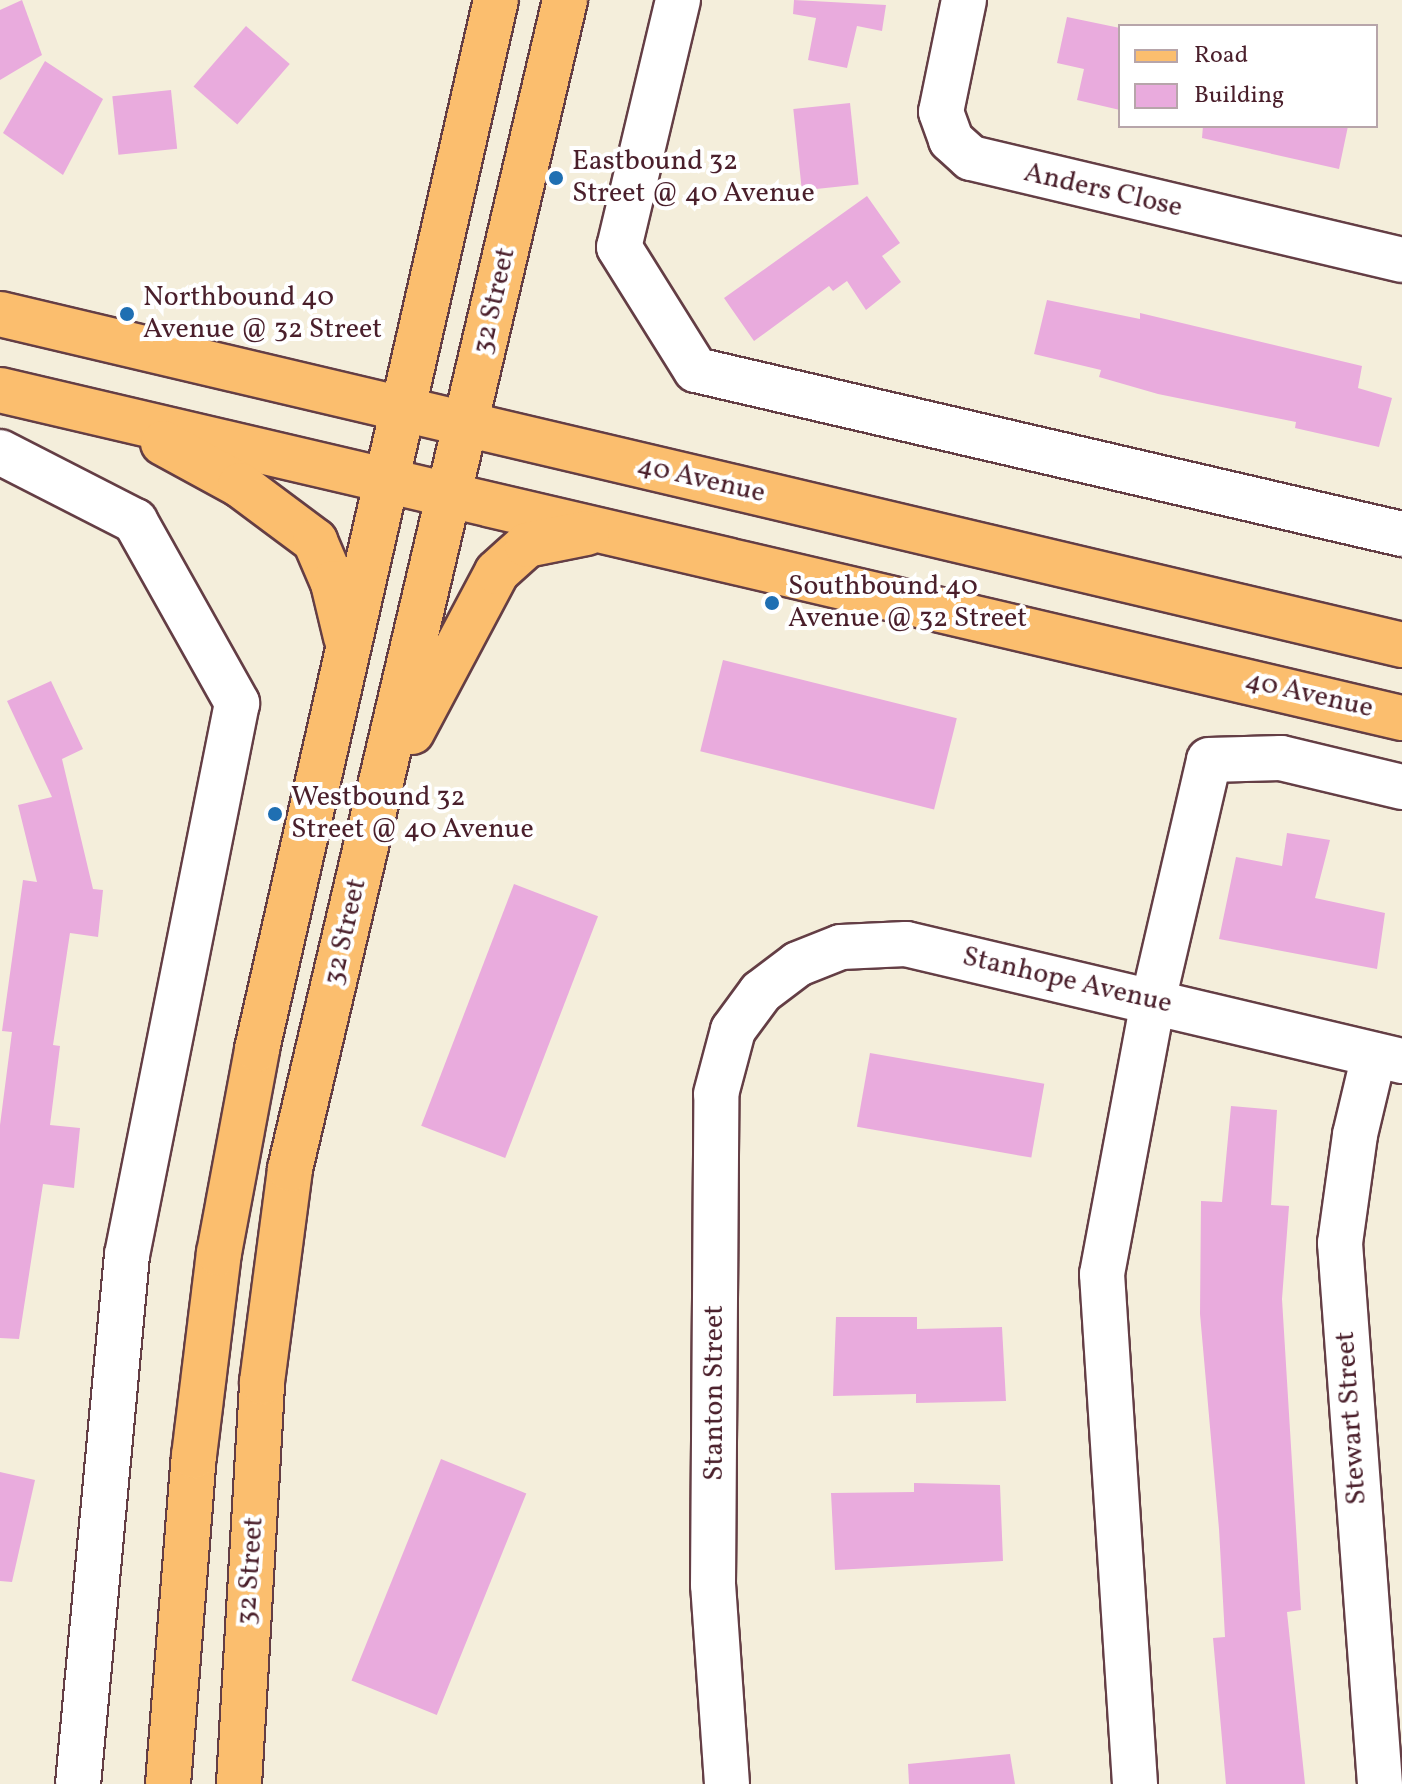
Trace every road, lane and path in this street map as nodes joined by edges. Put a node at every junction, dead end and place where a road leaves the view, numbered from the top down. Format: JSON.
{"nodes":[{"id":1,"x":496,"y":0,"type":"edge"},
{"id":2,"x":565,"y":0,"type":"edge"},
{"id":3,"x":678,"y":0,"type":"edge"},
{"id":4,"x":964,"y":0,"type":"edge"},
{"id":5,"x":1402,"y":260,"type":"edge"},
{"id":6,"x":0,"y":314,"type":"edge"},
{"id":7,"x":0,"y":390,"type":"edge"},
{"id":8,"x":402,"y":409,"type":"junction"},
{"id":9,"x":95,"y":413,"type":"junction"},
{"id":10,"x":465,"y":424,"type":"junction"},
{"id":11,"x":0,"y":452,"type":"edge"},
{"id":12,"x":387,"y":478,"type":"junction"},
{"id":13,"x":449,"y":494,"type":"junction"},
{"id":14,"x":607,"y":531,"type":"junction"},
{"id":15,"x":1402,"y":534,"type":"edge"},
{"id":16,"x":1402,"y":645,"type":"edge"},
{"id":17,"x":347,"y":648,"type":"junction"},
{"id":18,"x":1402,"y":718,"type":"edge"},
{"id":19,"x":1402,"y":787,"type":"edge"},
{"id":20,"x":378,"y":798,"type":"junction"},
{"id":21,"x":1153,"y":1001,"type":"junction"},
{"id":22,"x":748,"y":1008,"type":"joint"},
{"id":23,"x":1388,"y":1058,"type":"edge"},
{"id":24,"x":78,"y":1784,"type":"edge"},
{"id":25,"x":168,"y":1784,"type":"edge"},
{"id":26,"x":239,"y":1784,"type":"edge"},
{"id":27,"x":727,"y":1784,"type":"edge"},
{"id":28,"x":1135,"y":1784,"type":"edge"},
{"id":29,"x":1380,"y":1784,"type":"edge"}],
"edges":[{"from":1,"to":8,"type":"main road"},
{"from":2,"to":10,"type":"main road","name":"32 Street"},
{"from":3,"to":15,"type":"street"},
{"from":4,"to":5,"type":"street","name":"Anders Close"},
{"from":6,"to":8,"type":"main road","name":"40 Avenue"},
{"from":7,"to":9,"type":"main road","name":"40 Avenue"},
{"from":8,"to":10,"type":"main road","name":"40 Avenue"},
{"from":8,"to":12,"type":"main road"},
{"from":9,"to":12,"type":"main road","name":"40 Avenue"},
{"from":9,"to":17,"type":"main road"},
{"from":10,"to":13,"type":"main road","name":"32 Street"},
{"from":10,"to":16,"type":"main road","name":"40 Avenue"},
{"from":11,"to":24,"type":"street"},
{"from":12,"to":13,"type":"main road","name":"40 Avenue"},
{"from":12,"to":17,"type":"main road"},
{"from":13,"to":14,"type":"main road","name":"40 Avenue"},
{"from":13,"to":20,"type":"main road","name":"32 Street"},
{"from":14,"to":18,"type":"main road","name":"40 Avenue"},
{"from":14,"to":20,"type":"main road"},
{"from":17,"to":25,"type":"main road"},
{"from":19,"to":21,"type":"street"},
{"from":20,"to":26,"type":"main road","name":"32 Street"},
{"from":21,"to":22,"type":"street","name":"Stanhope Avenue"},
{"from":21,"to":23,"type":"street","name":"Stanhope Avenue"},
{"from":21,"to":28,"type":"street"},
{"from":22,"to":27,"type":"street","name":"Stanton Street"},
{"from":23,"to":29,"type":"street","name":"Stewart Street"}]}
